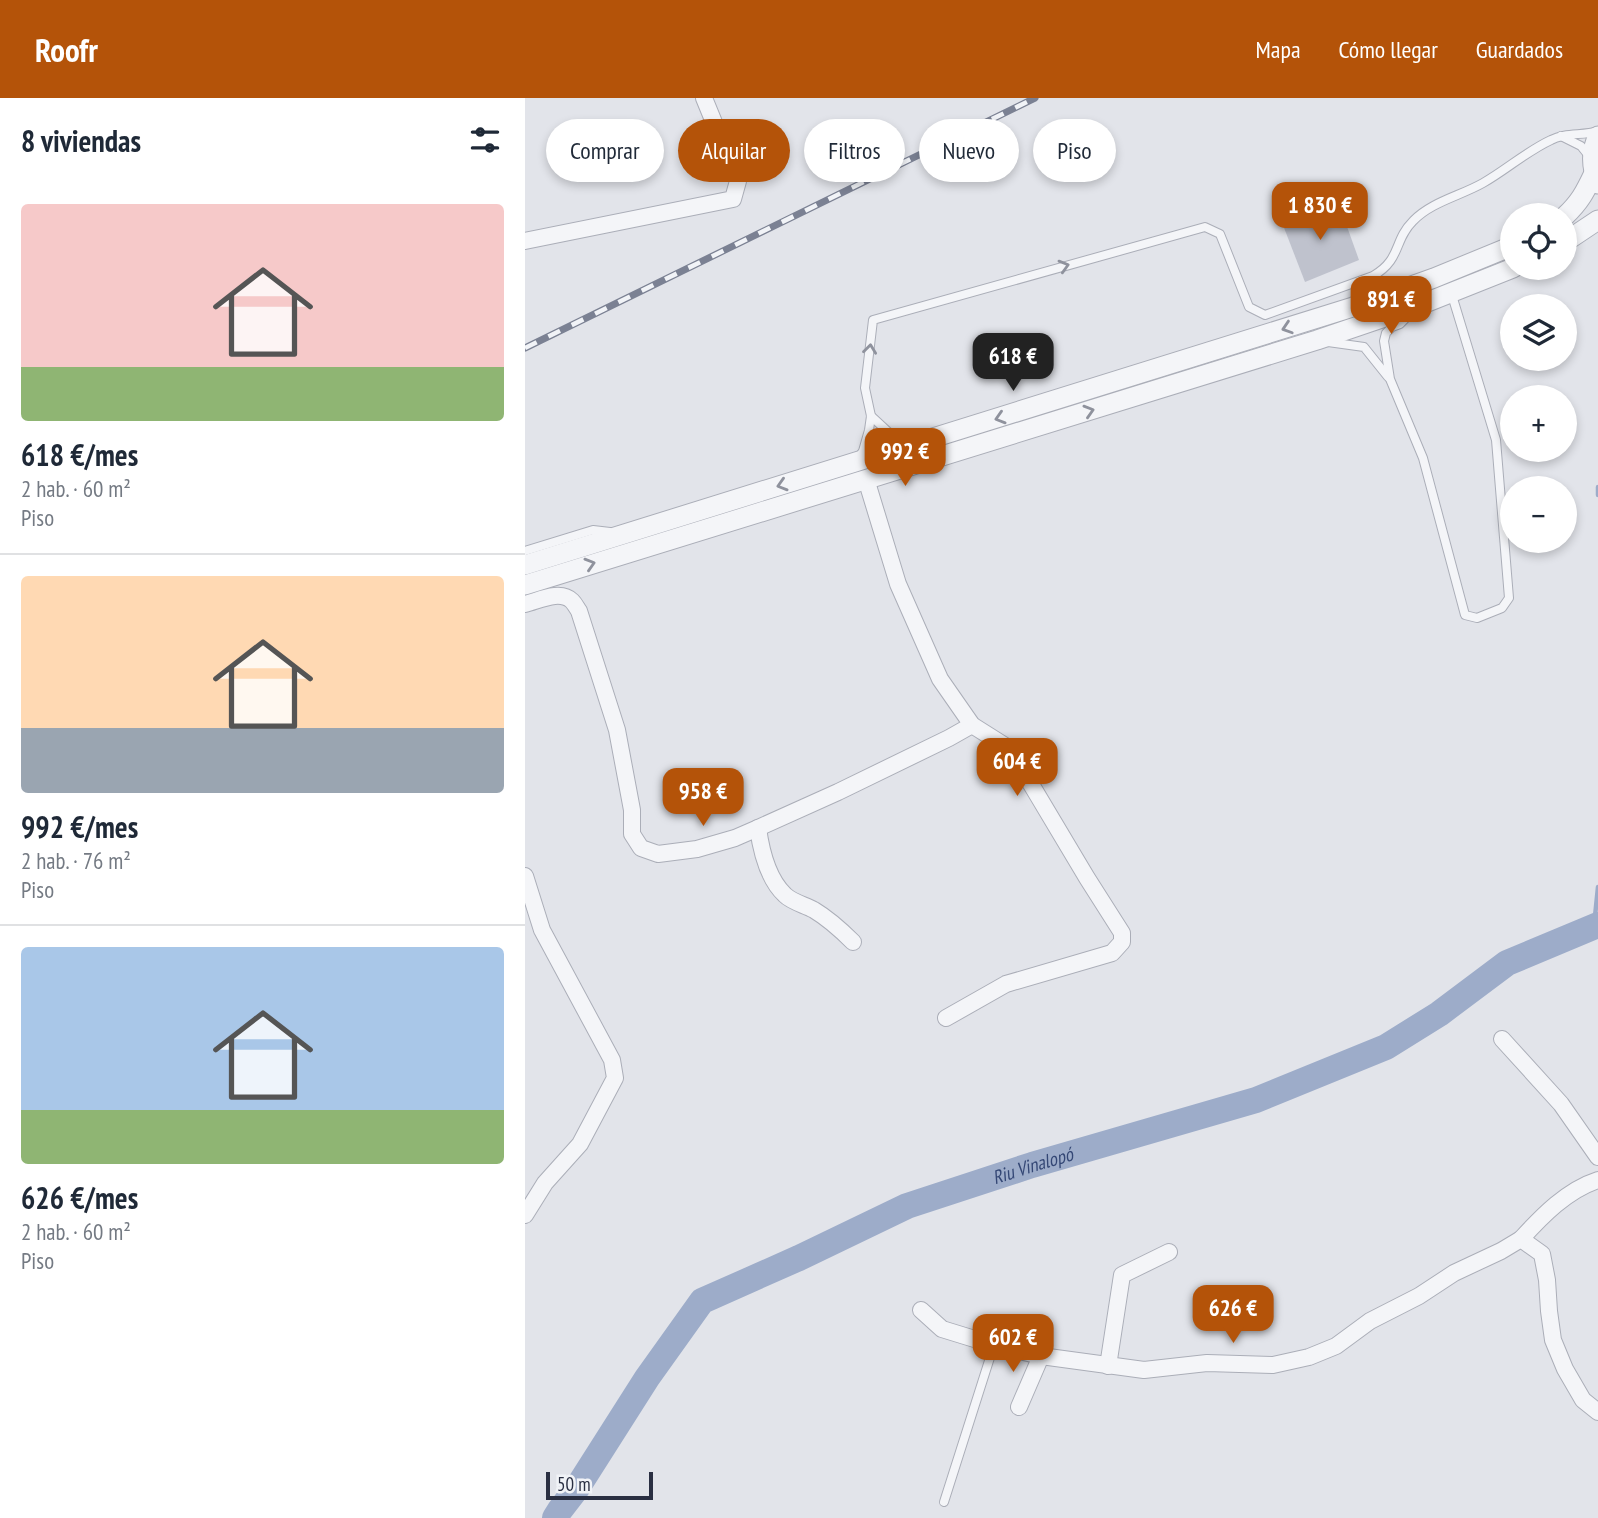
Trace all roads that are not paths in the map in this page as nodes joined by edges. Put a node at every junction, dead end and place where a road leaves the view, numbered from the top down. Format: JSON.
{"nodes":[{"id":1,"x":704,"y":98,"type":"edge"},
{"id":2,"x":1598,"y":133,"type":"edge"},
{"id":3,"x":1561,"y":136,"type":"junction"},
{"id":4,"x":1594,"y":173,"type":"edge"},
{"id":5,"x":1577,"y":204,"type":"edge"},
{"id":6,"x":1598,"y":220,"type":"edge"},
{"id":7,"x":1577,"y":234,"type":"edge"},
{"id":8,"x":525,"y":241,"type":"edge"},
{"id":9,"x":1500,"y":251,"type":"edge"},
{"id":10,"x":1500,"y":273,"type":"edge"},
{"id":11,"x":1451,"y":292,"type":"junction"},
{"id":12,"x":1420,"y":305,"type":"junction"},
{"id":13,"x":1317,"y":340,"type":"junction"},
{"id":14,"x":1390,"y":379,"type":"junction"},
{"id":15,"x":871,"y":416,"type":"junction"},
{"id":16,"x":909,"y":446,"type":"junction"},
{"id":17,"x":861,"y":471,"type":"junction"},
{"id":18,"x":623,"y":534,"type":"junction"},
{"id":19,"x":525,"y":551,"type":"edge"},
{"id":20,"x":525,"y":565,"type":"edge"},
{"id":21,"x":525,"y":585,"type":"edge"},
{"id":22,"x":525,"y":604,"type":"edge"},
{"id":23,"x":972,"y":725,"type":"junction"},
{"id":24,"x":758,"y":828,"type":"junction"},
{"id":25,"x":525,"y":876,"type":"edge"},
{"id":26,"x":853,"y":942,"type":"dead end"},
{"id":27,"x":946,"y":1018,"type":"dead end"},
{"id":28,"x":1502,"y":1039,"type":"dead end"},
{"id":29,"x":1598,"y":1157,"type":"edge"},
{"id":30,"x":1598,"y":1180,"type":"edge"},
{"id":31,"x":525,"y":1215,"type":"edge"},
{"id":32,"x":1521,"y":1239,"type":"junction"},
{"id":33,"x":1169,"y":1252,"type":"dead end"},
{"id":34,"x":921,"y":1310,"type":"dead end"},
{"id":35,"x":994,"y":1345,"type":"junction"},
{"id":36,"x":1041,"y":1356,"type":"junction"},
{"id":37,"x":1108,"y":1366,"type":"junction"},
{"id":38,"x":1019,"y":1407,"type":"dead end"},
{"id":39,"x":1598,"y":1412,"type":"edge"},
{"id":40,"x":944,"y":1502,"type":"dead end"}],
"edges":[{"from":1,"to":8,"type":"street"},
{"from":2,"to":3,"type":"lane"},
{"from":2,"to":4,"type":"street"},
{"from":3,"to":4,"type":"lane"},
{"from":15,"to":3,"type":"lane","one_way":true},
{"from":4,"to":5,"type":"street"},
{"from":6,"to":7,"type":"street"},
{"from":9,"to":16,"type":"street","one_way":true},
{"from":10,"to":11,"type":"street"},
{"from":11,"to":12,"type":"street"},
{"from":11,"to":14,"type":"lane"},
{"from":12,"to":13,"type":"street"},
{"from":12,"to":14,"type":"lane"},
{"from":13,"to":14,"type":"lane"},
{"from":17,"to":13,"type":"street","one_way":true},
{"from":15,"to":16,"type":"lane"},
{"from":15,"to":17,"type":"lane"},
{"from":16,"to":17,"type":"street"},
{"from":17,"to":18,"type":"street","one_way":true},
{"from":21,"to":17,"type":"street","one_way":true},
{"from":17,"to":23,"type":"street"},
{"from":18,"to":19,"type":"lane"},
{"from":18,"to":20,"type":"street"},
{"from":22,"to":24,"type":"street"},
{"from":23,"to":24,"type":"street"},
{"from":23,"to":27,"type":"street"},
{"from":24,"to":26,"type":"street"},
{"from":25,"to":31,"type":"street"},
{"from":28,"to":29,"type":"street"},
{"from":30,"to":32,"type":"street"},
{"from":32,"to":37,"type":"street"},
{"from":32,"to":39,"type":"street"},
{"from":33,"to":37,"type":"street"},
{"from":34,"to":35,"type":"street"},
{"from":35,"to":36,"type":"street"},
{"from":35,"to":40,"type":"lane"},
{"from":36,"to":37,"type":"street"},
{"from":36,"to":38,"type":"street"}]}
